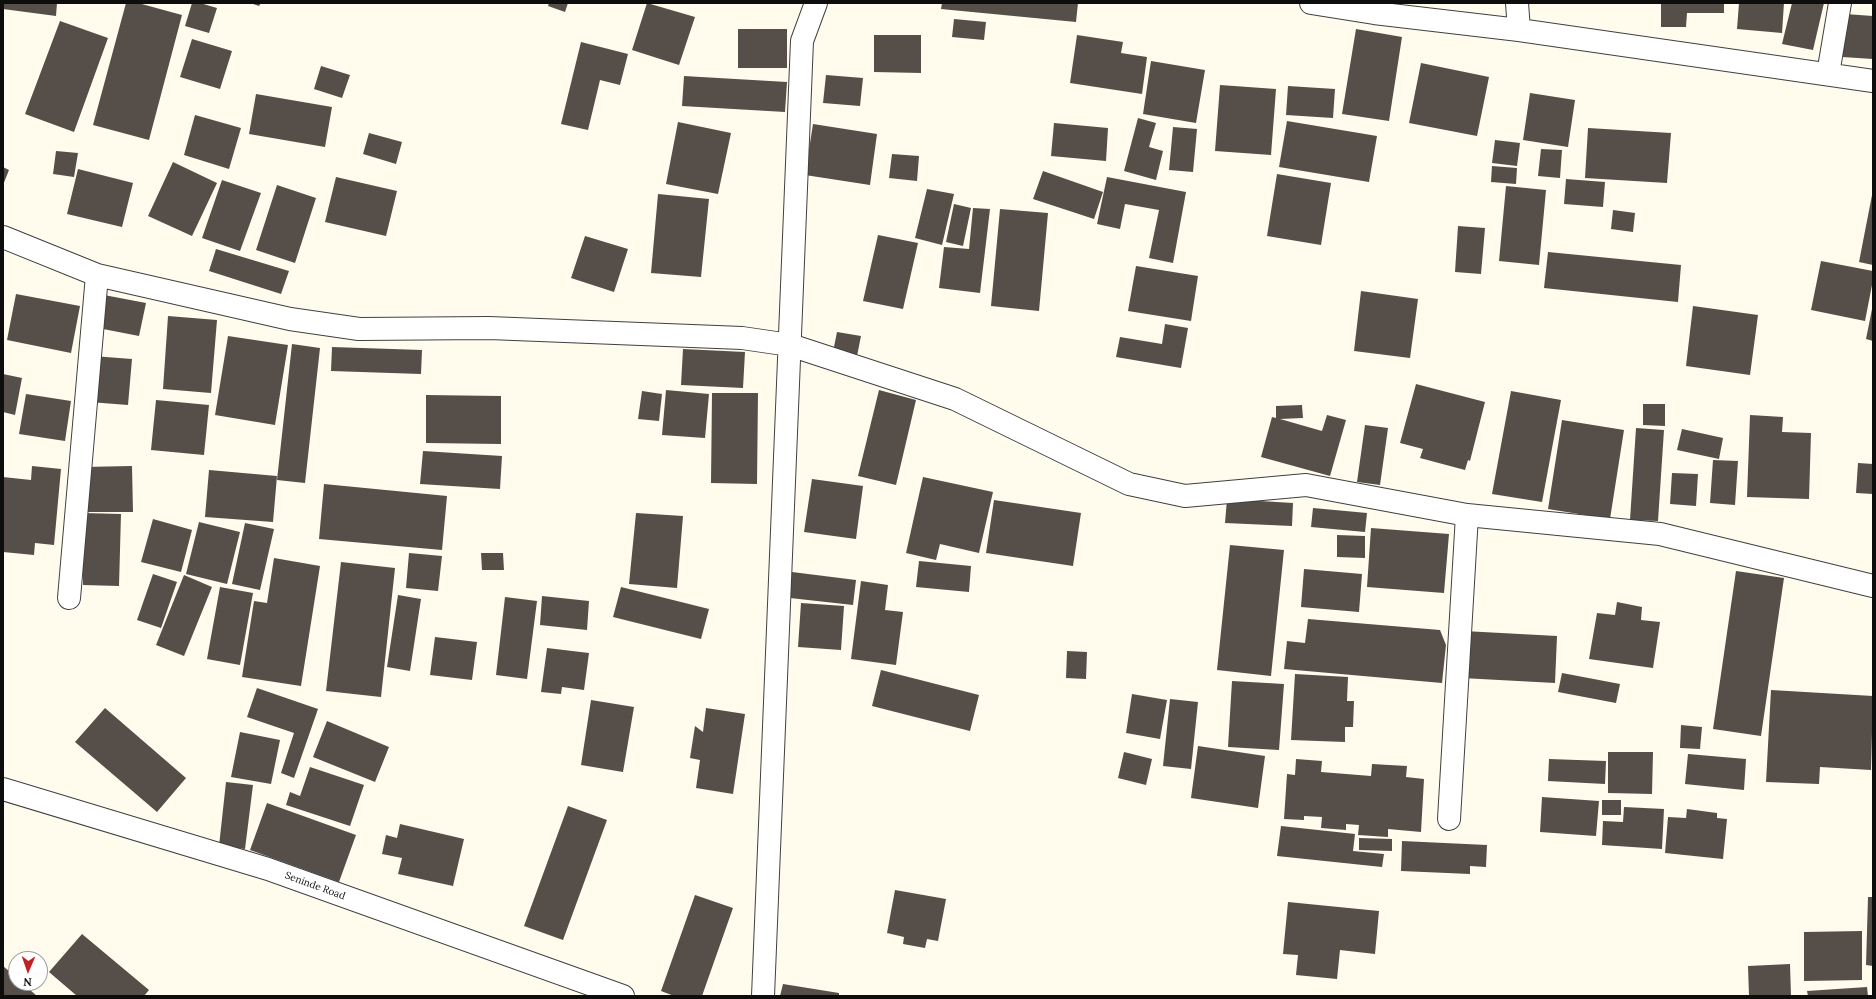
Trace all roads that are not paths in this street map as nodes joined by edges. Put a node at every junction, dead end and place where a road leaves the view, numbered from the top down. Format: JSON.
{"nodes":[{"id":1,"x":816,"y":3,"type":"edge"},
{"id":2,"x":1311,"y":3,"type":"edge"},
{"id":3,"x":1517,"y":3,"type":"edge"},
{"id":4,"x":1840,"y":3,"type":"edge"},
{"id":5,"x":1519,"y":30,"type":"junction"},
{"id":6,"x":1828,"y":74,"type":"junction"},
{"id":7,"x":1873,"y":81,"type":"edge"},
{"id":8,"x":3,"y":237,"type":"edge"},
{"id":9,"x":97,"y":275,"type":"junction"},
{"id":10,"x":790,"y":345,"type":"junction"},
{"id":11,"x":1467,"y":515,"type":"junction"},
{"id":12,"x":1873,"y":586,"type":"edge"},
{"id":13,"x":70,"y":598,"type":"dead end"},
{"id":14,"x":3,"y":790,"type":"edge"},
{"id":15,"x":1449,"y":819,"type":"dead end"},
{"id":16,"x":623,"y":996,"type":"edge"},
{"id":17,"x":763,"y":996,"type":"edge"}],
"edges":[{"from":1,"to":10,"type":"street"},
{"from":2,"to":5,"type":"street"},
{"from":3,"to":5,"type":"street"},
{"from":4,"to":6,"type":"street"},
{"from":5,"to":6,"type":"street"},
{"from":6,"to":7,"type":"street"},
{"from":8,"to":9,"type":"street"},
{"from":9,"to":10,"type":"street"},
{"from":9,"to":13,"type":"street"},
{"from":10,"to":11,"type":"street"},
{"from":10,"to":17,"type":"street"},
{"from":11,"to":12,"type":"street"},
{"from":11,"to":15,"type":"street"},
{"from":14,"to":16,"type":"street","name":"Seninde Road"}]}
